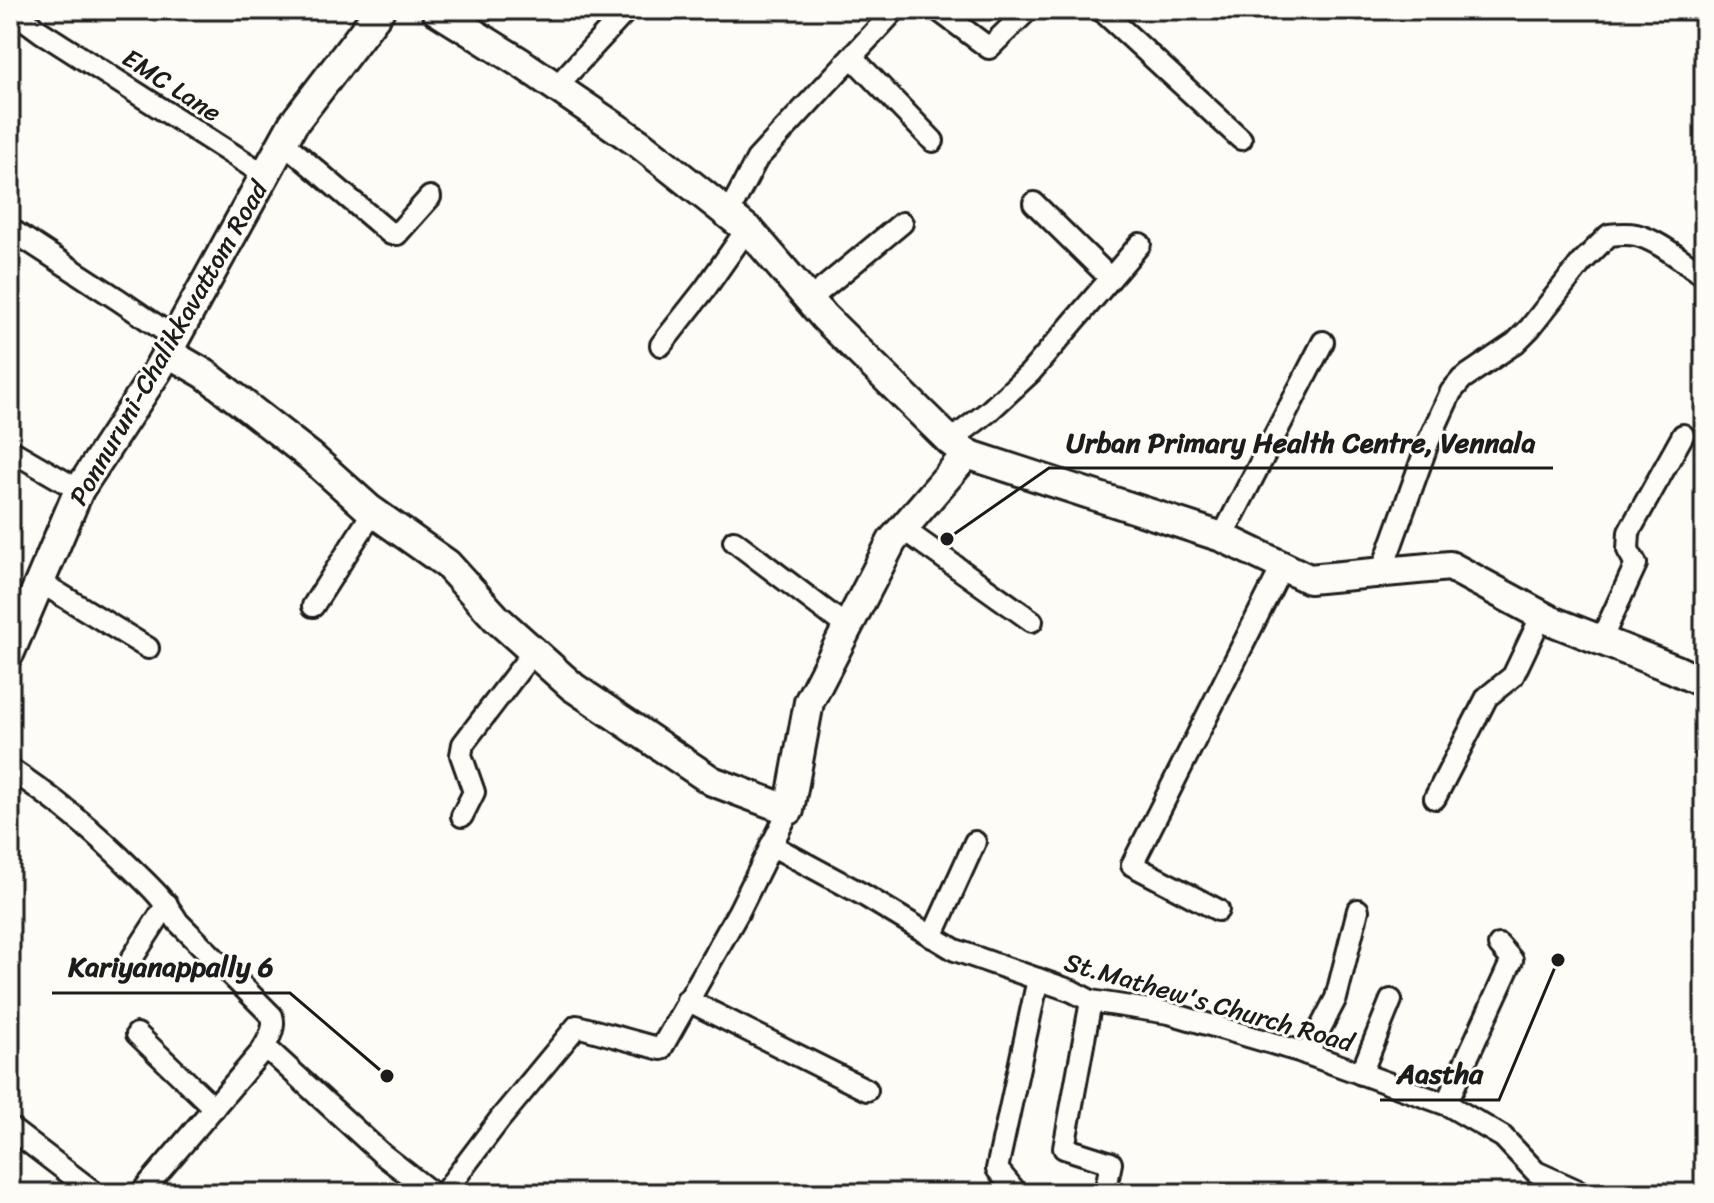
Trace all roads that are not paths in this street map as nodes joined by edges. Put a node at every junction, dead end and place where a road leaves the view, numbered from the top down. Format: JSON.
{"nodes":[{"id":1,"x":11,"y":10,"type":"edge"},
{"id":2,"x":380,"y":10,"type":"edge"},
{"id":3,"x":627,"y":10,"type":"edge"},
{"id":4,"x":895,"y":10,"type":"edge"},
{"id":5,"x":938,"y":10,"type":"edge"},
{"id":6,"x":1028,"y":10,"type":"edge"},
{"id":7,"x":1101,"y":10,"type":"edge"},
{"id":8,"x":450,"y":13,"type":"edge"},
{"id":9,"x":852,"y":57,"type":"junction"},
{"id":10,"x":556,"y":87,"type":"junction"},
{"id":11,"x":1241,"y":139,"type":"dead end"},
{"id":12,"x":933,"y":141,"type":"dead end"},
{"id":13,"x":283,"y":142,"type":"junction"},
{"id":14,"x":265,"y":175,"type":"junction"},
{"id":15,"x":430,"y":197,"type":"dead end"},
{"id":16,"x":1034,"y":203,"type":"dead end"},
{"id":17,"x":738,"y":222,"type":"junction"},
{"id":18,"x":902,"y":223,"type":"dead end"},
{"id":19,"x":10,"y":229,"type":"edge"},
{"id":20,"x":1140,"y":244,"type":"dead end"},
{"id":21,"x":1704,"y":275,"type":"edge"},
{"id":22,"x":1110,"y":278,"type":"junction"},
{"id":23,"x":809,"y":300,"type":"junction"},
{"id":24,"x":1323,"y":342,"type":"dead end"},
{"id":25,"x":171,"y":345,"type":"junction"},
{"id":26,"x":661,"y":345,"type":"dead end"},
{"id":27,"x":1683,"y":435,"type":"dead end"},
{"id":28,"x":958,"y":448,"type":"junction"},
{"id":29,"x":10,"y":450,"type":"edge"},
{"id":30,"x":79,"y":490,"type":"junction"},
{"id":31,"x":373,"y":512,"type":"junction"},
{"id":32,"x":903,"y":529,"type":"junction"},
{"id":33,"x":1222,"y":537,"type":"junction"},
{"id":34,"x":734,"y":541,"type":"dead end"},
{"id":35,"x":1282,"y":567,"type":"junction"},
{"id":36,"x":1381,"y":573,"type":"junction"},
{"id":37,"x":40,"y":582,"type":"junction"},
{"id":38,"x":313,"y":606,"type":"dead end"},
{"id":39,"x":1542,"y":615,"type":"junction"},
{"id":40,"x":1032,"y":621,"type":"dead end"},
{"id":41,"x":847,"y":627,"type":"junction"},
{"id":42,"x":1601,"y":640,"type":"junction"},
{"id":43,"x":148,"y":648,"type":"dead end"},
{"id":44,"x":10,"y":652,"type":"edge"},
{"id":45,"x":533,"y":652,"type":"junction"},
{"id":46,"x":1704,"y":683,"type":"edge"},
{"id":47,"x":10,"y":769,"type":"edge"},
{"id":48,"x":1435,"y":798,"type":"dead end"},
{"id":49,"x":789,"y":810,"type":"junction"},
{"id":50,"x":462,"y":816,"type":"dead end"},
{"id":51,"x":975,"y":842,"type":"dead end"},
{"id":52,"x":771,"y":845,"type":"junction"},
{"id":53,"x":167,"y":904,"type":"junction"},
{"id":54,"x":1218,"y":910,"type":"dead end"},
{"id":55,"x":1358,"y":910,"type":"dead end"},
{"id":56,"x":932,"y":937,"type":"junction"},
{"id":57,"x":1499,"y":945,"type":"dead end"},
{"id":58,"x":131,"y":960,"type":"dead end"},
{"id":59,"x":1038,"y":979,"type":"junction"},
{"id":60,"x":687,"y":1000,"type":"junction"},
{"id":61,"x":1391,"y":1000,"type":"dead end"},
{"id":62,"x":1091,"y":1001,"type":"junction"},
{"id":63,"x":137,"y":1034,"type":"dead end"},
{"id":64,"x":262,"y":1051,"type":"junction"},
{"id":65,"x":1307,"y":1054,"type":"junction"},
{"id":66,"x":1361,"y":1074,"type":"junction"},
{"id":67,"x":867,"y":1090,"type":"dead end"},
{"id":68,"x":1446,"y":1104,"type":"junction"},
{"id":69,"x":214,"y":1108,"type":"junction"},
{"id":70,"x":10,"y":1128,"type":"edge"},
{"id":71,"x":95,"y":1193,"type":"edge"},
{"id":72,"x":141,"y":1193,"type":"edge"},
{"id":73,"x":432,"y":1193,"type":"edge"},
{"id":74,"x":444,"y":1193,"type":"edge"},
{"id":75,"x":1017,"y":1193,"type":"edge"},
{"id":76,"x":1105,"y":1193,"type":"edge"},
{"id":77,"x":1583,"y":1193,"type":"edge"}],
"edges":[{"from":1,"to":14,"type":"street","name":"EMC Lane"},
{"from":2,"to":13,"type":"street","name":"Ponnuruni-Chalikkavattom Road"},
{"from":3,"to":10,"type":"street"},
{"from":4,"to":9,"type":"street"},
{"from":5,"to":6,"type":"street"},
{"from":7,"to":11,"type":"street"},
{"from":8,"to":10,"type":"street"},
{"from":9,"to":12,"type":"street"},
{"from":9,"to":17,"type":"street"},
{"from":10,"to":17,"type":"street"},
{"from":13,"to":14,"type":"street","name":"Ponnuruni-Chalikkavattom Road"},
{"from":13,"to":15,"type":"street"},
{"from":14,"to":25,"type":"street","name":"Ponnuruni-Chalikkavattom Road"},
{"from":16,"to":22,"type":"street"},
{"from":17,"to":23,"type":"street"},
{"from":17,"to":26,"type":"street"},
{"from":18,"to":23,"type":"street"},
{"from":19,"to":25,"type":"street"},
{"from":20,"to":22,"type":"street"},
{"from":21,"to":36,"type":"street"},
{"from":22,"to":28,"type":"street"},
{"from":23,"to":28,"type":"street"},
{"from":24,"to":33,"type":"street"},
{"from":25,"to":30,"type":"street","name":"Ponnuruni-Chalikkavattom Road"},
{"from":25,"to":31,"type":"street"},
{"from":27,"to":42,"type":"street"},
{"from":28,"to":32,"type":"street"},
{"from":28,"to":33,"type":"street"},
{"from":29,"to":30,"type":"street"},
{"from":30,"to":37,"type":"street","name":"Ponnuruni-Chalikkavattom Road"},
{"from":31,"to":38,"type":"street"},
{"from":31,"to":45,"type":"street"},
{"from":32,"to":40,"type":"street"},
{"from":32,"to":41,"type":"street"},
{"from":33,"to":35,"type":"street"},
{"from":34,"to":41,"type":"street"},
{"from":35,"to":36,"type":"street"},
{"from":35,"to":54,"type":"street"},
{"from":36,"to":39,"type":"street"},
{"from":37,"to":43,"type":"street"},
{"from":37,"to":44,"type":"street","name":"Ponnuruni-Chalikkavattom Road"},
{"from":39,"to":42,"type":"street"},
{"from":39,"to":48,"type":"street"},
{"from":41,"to":49,"type":"street"},
{"from":42,"to":46,"type":"street"},
{"from":45,"to":49,"type":"street"},
{"from":45,"to":50,"type":"street"},
{"from":47,"to":53,"type":"street"},
{"from":49,"to":52,"type":"street"},
{"from":51,"to":56,"type":"street"},
{"from":52,"to":56,"type":"street","name":"St.Mathew's Church Road"},
{"from":52,"to":60,"type":"street"},
{"from":53,"to":58,"type":"street"},
{"from":53,"to":64,"type":"street"},
{"from":55,"to":65,"type":"street"},
{"from":56,"to":59,"type":"street","name":"St.Mathew's Church Road"},
{"from":57,"to":68,"type":"street"},
{"from":59,"to":62,"type":"street","name":"St.Mathew's Church Road"},
{"from":59,"to":75,"type":"street"},
{"from":60,"to":67,"type":"street"},
{"from":60,"to":74,"type":"street"},
{"from":61,"to":66,"type":"street"},
{"from":62,"to":65,"type":"street","name":"St.Mathew's Church Road"},
{"from":62,"to":76,"type":"street"},
{"from":63,"to":69,"type":"street"},
{"from":64,"to":69,"type":"street"},
{"from":64,"to":73,"type":"street"},
{"from":65,"to":66,"type":"street","name":"St.Mathew's Church Road"},
{"from":66,"to":68,"type":"street","name":"St.Mathew's Church Road"},
{"from":68,"to":77,"type":"street","name":"St.Mathew's Church Road"},
{"from":69,"to":72,"type":"street"},
{"from":70,"to":71,"type":"street"}]}
